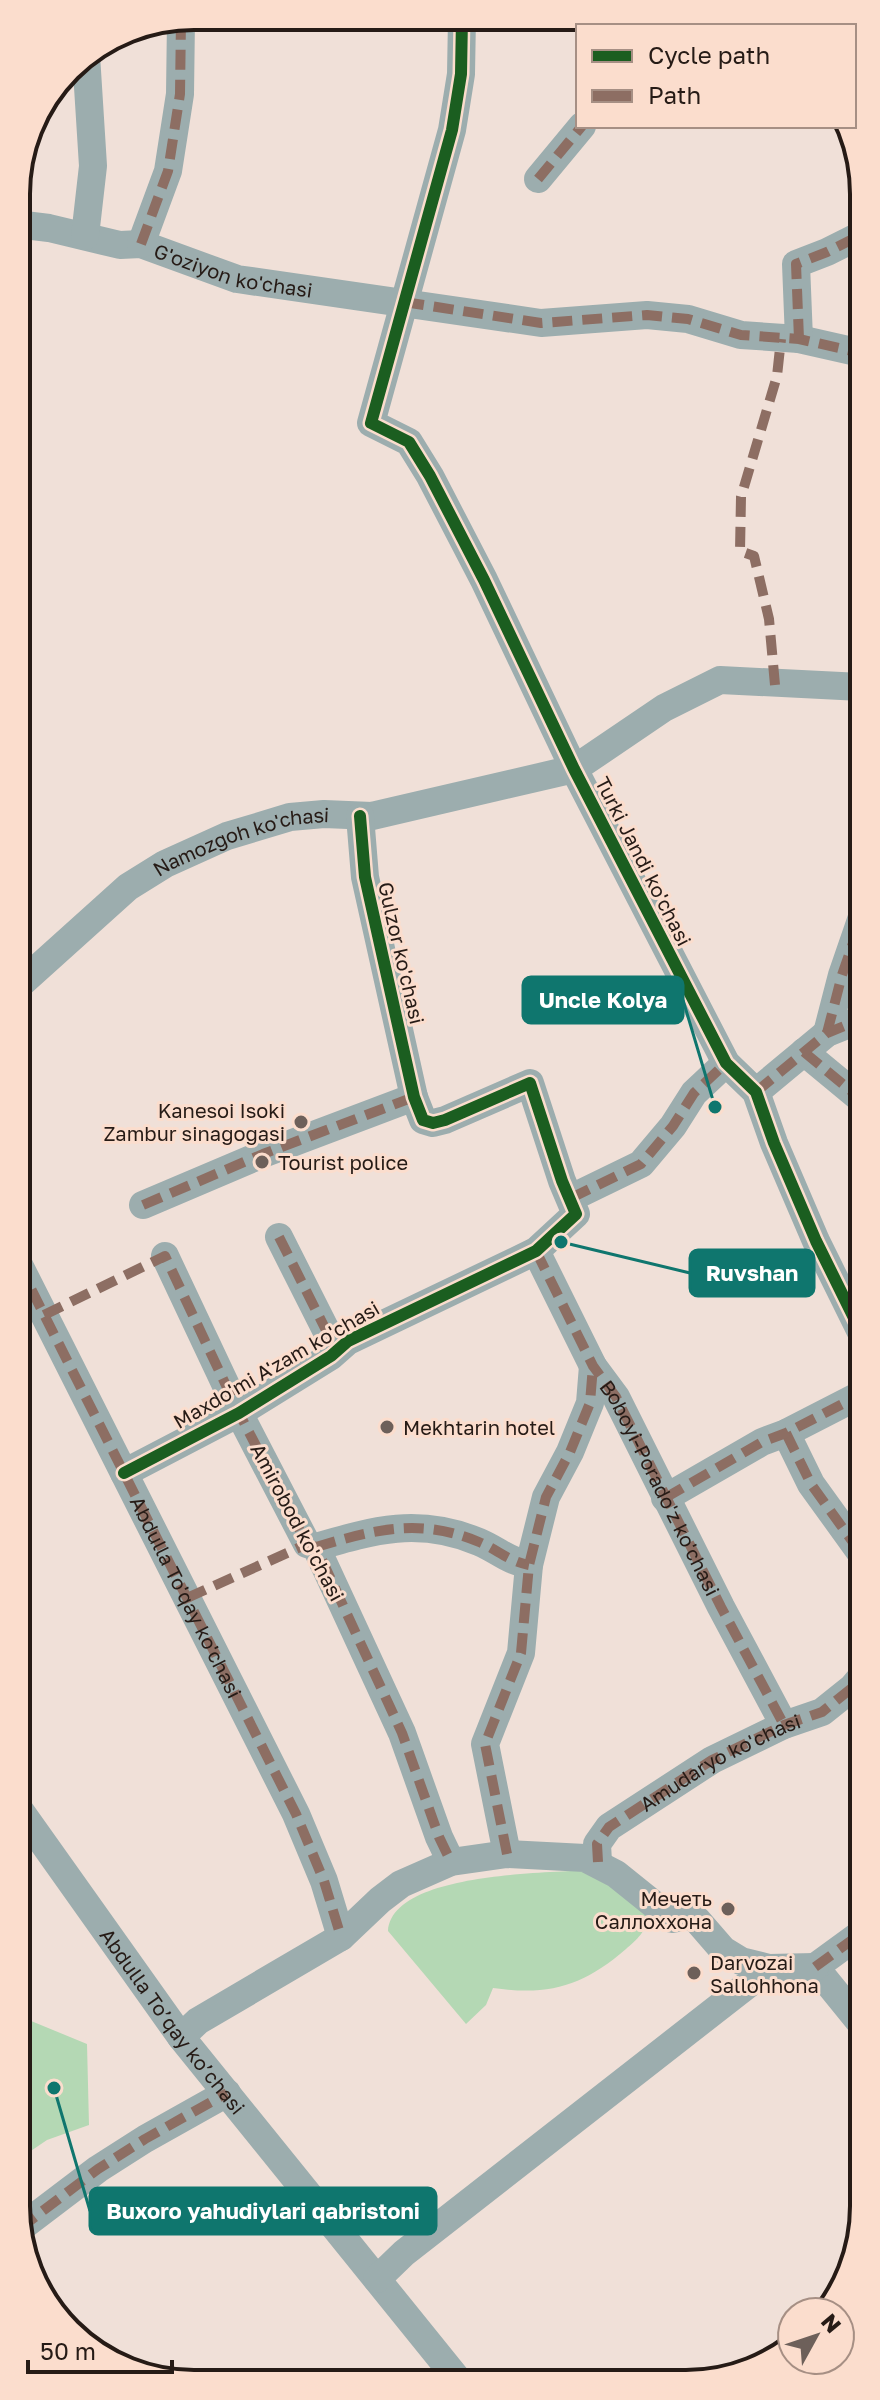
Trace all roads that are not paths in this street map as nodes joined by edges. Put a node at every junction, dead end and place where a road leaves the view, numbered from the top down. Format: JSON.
{"nodes":[{"id":1,"x":181,"y":30,"type":"edge"},
{"id":2,"x":462,"y":30,"type":"edge"},
{"id":3,"x":87,"y":70,"type":"edge"},
{"id":4,"x":580,"y":128,"type":"edge"},
{"id":5,"x":538,"y":179,"type":"dead end"},
{"id":6,"x":30,"y":226,"type":"edge"},
{"id":7,"x":85,"y":236,"type":"junction"},
{"id":8,"x":850,"y":240,"type":"edge"},
{"id":9,"x":141,"y":244,"type":"junction"},
{"id":10,"x":404,"y":302,"type":"junction"},
{"id":11,"x":799,"y":339,"type":"junction"},
{"id":12,"x":850,"y":351,"type":"edge"},
{"id":13,"x":850,"y":686,"type":"edge"},
{"id":14,"x":574,"y":769,"type":"junction"},
{"id":15,"x":360,"y":816,"type":"junction"},
{"id":16,"x":850,"y":952,"type":"edge"},
{"id":17,"x":30,"y":975,"type":"edge"},
{"id":18,"x":850,"y":1024,"type":"edge"},
{"id":19,"x":827,"y":1033,"type":"junction"},
{"id":20,"x":804,"y":1052,"type":"junction"},
{"id":21,"x":726,"y":1063,"type":"junction"},
{"id":22,"x":850,"y":1090,"type":"edge"},
{"id":23,"x":756,"y":1092,"type":"junction"},
{"id":24,"x":414,"y":1097,"type":"junction"},
{"id":25,"x":571,"y":1198,"type":"junction"},
{"id":26,"x":143,"y":1205,"type":"dead end"},
{"id":27,"x":279,"y":1237,"type":"dead end"},
{"id":28,"x":536,"y":1251,"type":"junction"},
{"id":29,"x":165,"y":1256,"type":"dead end"},
{"id":30,"x":30,"y":1287,"type":"edge"},
{"id":31,"x":850,"y":1310,"type":"edge"},
{"id":32,"x":336,"y":1350,"type":"junction"},
{"id":33,"x":593,"y":1366,"type":"junction"},
{"id":34,"x":850,"y":1400,"type":"edge"},
{"id":35,"x":239,"y":1413,"type":"junction"},
{"id":36,"x":786,"y":1433,"type":"junction"},
{"id":37,"x":124,"y":1473,"type":"junction"},
{"id":38,"x":665,"y":1498,"type":"junction"},
{"id":39,"x":850,"y":1538,"type":"edge"},
{"id":40,"x":316,"y":1547,"type":"junction"},
{"id":41,"x":529,"y":1565,"type":"junction"},
{"id":42,"x":850,"y":1690,"type":"edge"},
{"id":43,"x":784,"y":1725,"type":"junction"},
{"id":44,"x":30,"y":1824,"type":"edge"},
{"id":45,"x":445,"y":1850,"type":"junction"},
{"id":46,"x":507,"y":1854,"type":"junction"},
{"id":47,"x":598,"y":1862,"type":"junction"},
{"id":48,"x":341,"y":1937,"type":"junction"},
{"id":49,"x":850,"y":1941,"type":"edge"},
{"id":50,"x":815,"y":1967,"type":"junction"},
{"id":51,"x":769,"y":1968,"type":"junction"},
{"id":52,"x":850,"y":2010,"type":"edge"},
{"id":53,"x":181,"y":2037,"type":"junction"},
{"id":54,"x":227,"y":2093,"type":"junction"},
{"id":55,"x":30,"y":2220,"type":"edge"},
{"id":56,"x":377,"y":2279,"type":"junction"},
{"id":57,"x":450,"y":2370,"type":"edge"}],
"edges":[{"from":1,"to":9,"type":"street"},
{"from":2,"to":10,"type":"street"},
{"from":3,"to":7,"type":"street"},
{"from":4,"to":5,"type":"street"},
{"from":6,"to":7,"type":"street","name":"G'oziyon ko'chasi"},
{"from":7,"to":9,"type":"street","name":"G'oziyon ko'chasi"},
{"from":8,"to":11,"type":"street"},
{"from":9,"to":10,"type":"street","name":"G'oziyon ko'chasi"},
{"from":10,"to":11,"type":"street","name":"G'oziyon ko'chasi"},
{"from":10,"to":14,"type":"street","name":"Turki Jandi ko'chasi"},
{"from":11,"to":12,"type":"street","name":"G'oziyon ko'chasi"},
{"from":13,"to":14,"type":"street","name":"Namozgoh ko'chasi"},
{"from":14,"to":15,"type":"street","name":"Namozgoh ko'chasi"},
{"from":14,"to":21,"type":"street","name":"Turki Jandi ko'chasi"},
{"from":15,"to":17,"type":"street","name":"Namozgoh ko'chasi"},
{"from":15,"to":24,"type":"street","name":"Gulzor ko'chasi"},
{"from":16,"to":19,"type":"street"},
{"from":18,"to":19,"type":"street"},
{"from":19,"to":20,"type":"street"},
{"from":20,"to":22,"type":"street"},
{"from":20,"to":23,"type":"street"},
{"from":21,"to":23,"type":"street","name":"Turki Jandi ko'chasi"},
{"from":21,"to":25,"type":"street"},
{"from":23,"to":31,"type":"street","name":"Turki Jandi ko'chasi"},
{"from":24,"to":25,"type":"street"},
{"from":24,"to":26,"type":"street"},
{"from":25,"to":28,"type":"street","name":"Maxdo'mi A'zam ko'chasi"},
{"from":27,"to":32,"type":"street","name":"Maxdo'mi A'zam ko'chasi"},
{"from":28,"to":32,"type":"street","name":"Maxdo'mi A'zam ko'chasi"},
{"from":28,"to":33,"type":"street","name":"Boboyi-Porado'z ko'chasi"},
{"from":29,"to":35,"type":"street","name":"Amirobod ko'chasi"},
{"from":30,"to":37,"type":"street","name":"Abdulla To'qay ko'chasi"},
{"from":32,"to":35,"type":"street","name":"Maxdo'mi A'zam ko'chasi"},
{"from":33,"to":38,"type":"street","name":"Boboyi-Porado'z ko'chasi"},
{"from":33,"to":41,"type":"street"},
{"from":34,"to":36,"type":"street"},
{"from":35,"to":37,"type":"street","name":"Maxdo'mi A'zam ko'chasi"},
{"from":35,"to":40,"type":"street","name":"Amirobod ko'chasi"},
{"from":36,"to":38,"type":"street"},
{"from":36,"to":39,"type":"street"},
{"from":37,"to":48,"type":"street","name":"Abdulla To'qay ko'chasi"},
{"from":38,"to":43,"type":"street","name":"Boboyi-Porado'z ko'chasi"},
{"from":40,"to":41,"type":"street"},
{"from":40,"to":45,"type":"street","name":"Amirobod ko'chasi"},
{"from":41,"to":46,"type":"street"},
{"from":42,"to":43,"type":"street","name":"Amudaryo ko'chasi"},
{"from":43,"to":47,"type":"street","name":"Amudaryo ko'chasi"},
{"from":44,"to":53,"type":"street","name":"Abdulla To’qay ko’chasi"},
{"from":45,"to":46,"type":"street"},
{"from":45,"to":48,"type":"street"},
{"from":46,"to":47,"type":"street"},
{"from":47,"to":51,"type":"street"},
{"from":48,"to":53,"type":"street"},
{"from":49,"to":50,"type":"street"},
{"from":50,"to":51,"type":"street"},
{"from":50,"to":52,"type":"street"},
{"from":51,"to":56,"type":"street"},
{"from":53,"to":54,"type":"street","name":"Abdulla To’qay ko’chasi"},
{"from":54,"to":55,"type":"street"},
{"from":54,"to":56,"type":"street","name":"Abdulla To’qay ko’chasi"},
{"from":56,"to":57,"type":"street"}]}
